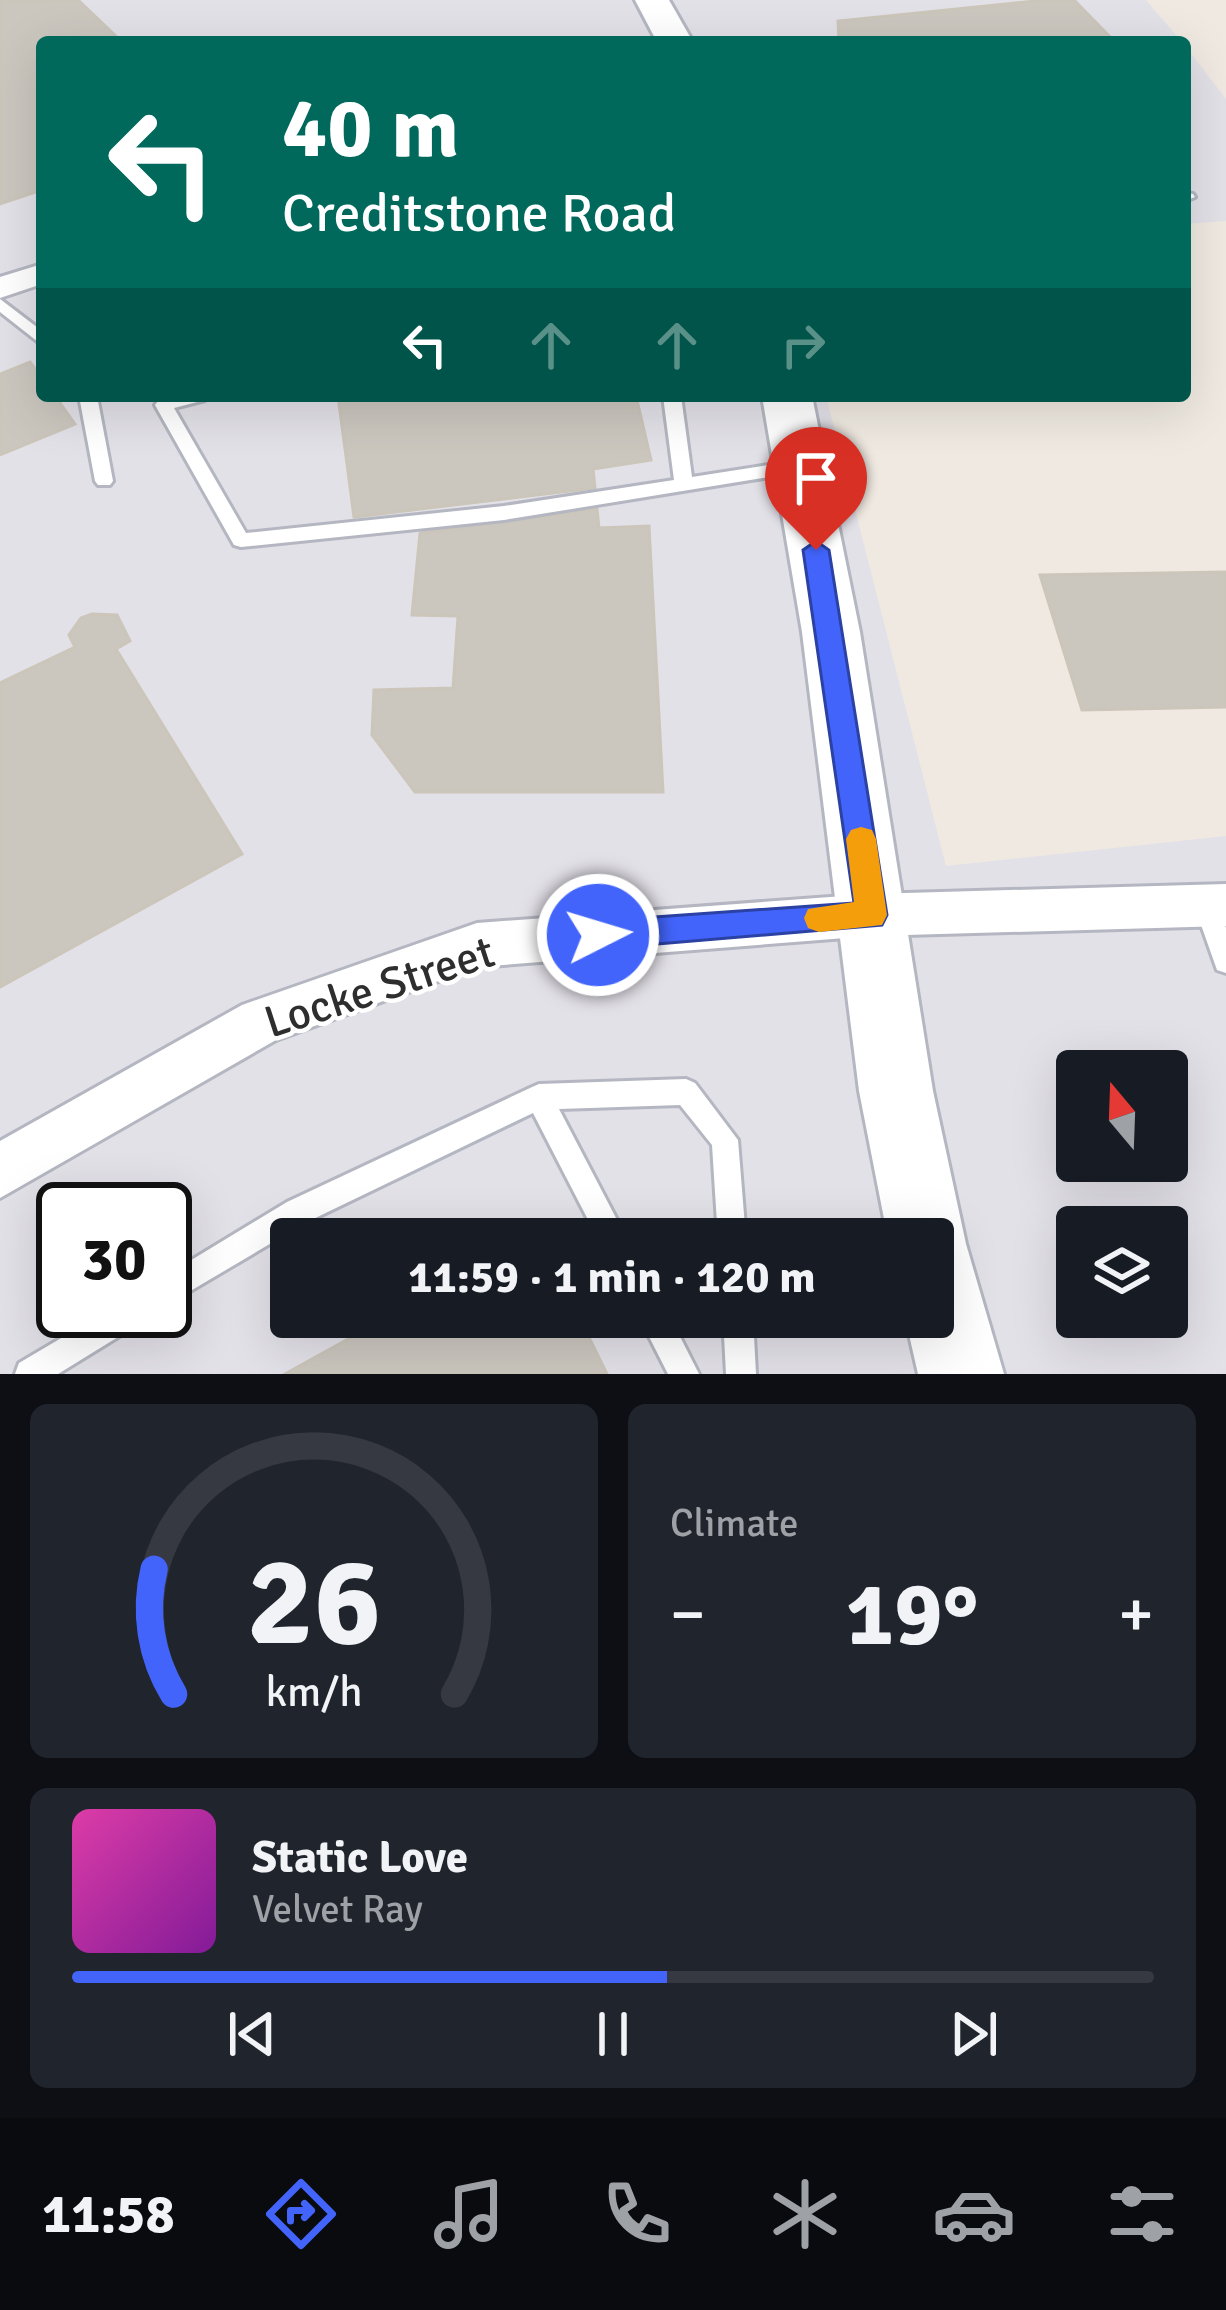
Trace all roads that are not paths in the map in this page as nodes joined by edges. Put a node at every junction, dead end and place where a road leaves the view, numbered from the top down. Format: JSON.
{"nodes":[{"id":1,"x":652,"y":0,"type":"edge"},
{"id":2,"x":672,"y":36,"type":"edge"},
{"id":3,"x":36,"y":276,"type":"edge"},
{"id":4,"x":0,"y":288,"type":"edge"},
{"id":5,"x":0,"y":304,"type":"edge"},
{"id":6,"x":36,"y":335,"type":"edge"},
{"id":7,"x":89,"y":402,"type":"edge"},
{"id":8,"x":176,"y":402,"type":"edge"},
{"id":9,"x":673,"y":402,"type":"edge"},
{"id":10,"x":788,"y":402,"type":"edge"},
{"id":11,"x":800,"y":466,"type":"junction"},
{"id":12,"x":104,"y":481,"type":"dead end"},
{"id":13,"x":684,"y":484,"type":"junction"},
{"id":14,"x":1216,"y":905,"type":"edge"},
{"id":15,"x":872,"y":915,"type":"junction"},
{"id":16,"x":1226,"y":962,"type":"edge"},
{"id":17,"x":539,"y":1097,"type":"junction"},
{"id":18,"x":0,"y":1171,"type":"edge"},
{"id":19,"x":602,"y":1218,"type":"edge"},
{"id":20,"x":731,"y":1218,"type":"edge"},
{"id":21,"x":923,"y":1218,"type":"edge"},
{"id":22,"x":192,"y":1276,"type":"edge"},
{"id":23,"x":89,"y":1338,"type":"edge"},
{"id":24,"x":665,"y":1338,"type":"edge"},
{"id":25,"x":738,"y":1338,"type":"edge"},
{"id":26,"x":952,"y":1338,"type":"edge"},
{"id":27,"x":30,"y":1374,"type":"edge"},
{"id":28,"x":684,"y":1374,"type":"edge"},
{"id":29,"x":741,"y":1374,"type":"edge"},
{"id":30,"x":961,"y":1374,"type":"edge"}],
"edges":[{"from":1,"to":2,"type":"street"},
{"from":3,"to":4,"type":"street"},
{"from":5,"to":6,"type":"lane"},
{"from":7,"to":12,"type":"lane"},
{"from":8,"to":13,"type":"lane"},
{"from":9,"to":13,"type":"lane"},
{"from":10,"to":11,"type":"street"},
{"from":11,"to":13,"type":"lane"},
{"from":11,"to":15,"type":"street"},
{"from":14,"to":15,"type":"street","name":"Locke Street"},
{"from":14,"to":16,"type":"lane"},
{"from":15,"to":18,"type":"street","name":"Locke Street"},
{"from":15,"to":21,"type":"street"},
{"from":17,"to":19,"type":"lane"},
{"from":17,"to":20,"type":"lane"},
{"from":17,"to":22,"type":"lane"},
{"from":23,"to":27,"type":"lane"},
{"from":24,"to":28,"type":"lane"},
{"from":25,"to":29,"type":"lane"},
{"from":26,"to":30,"type":"street"}]}
